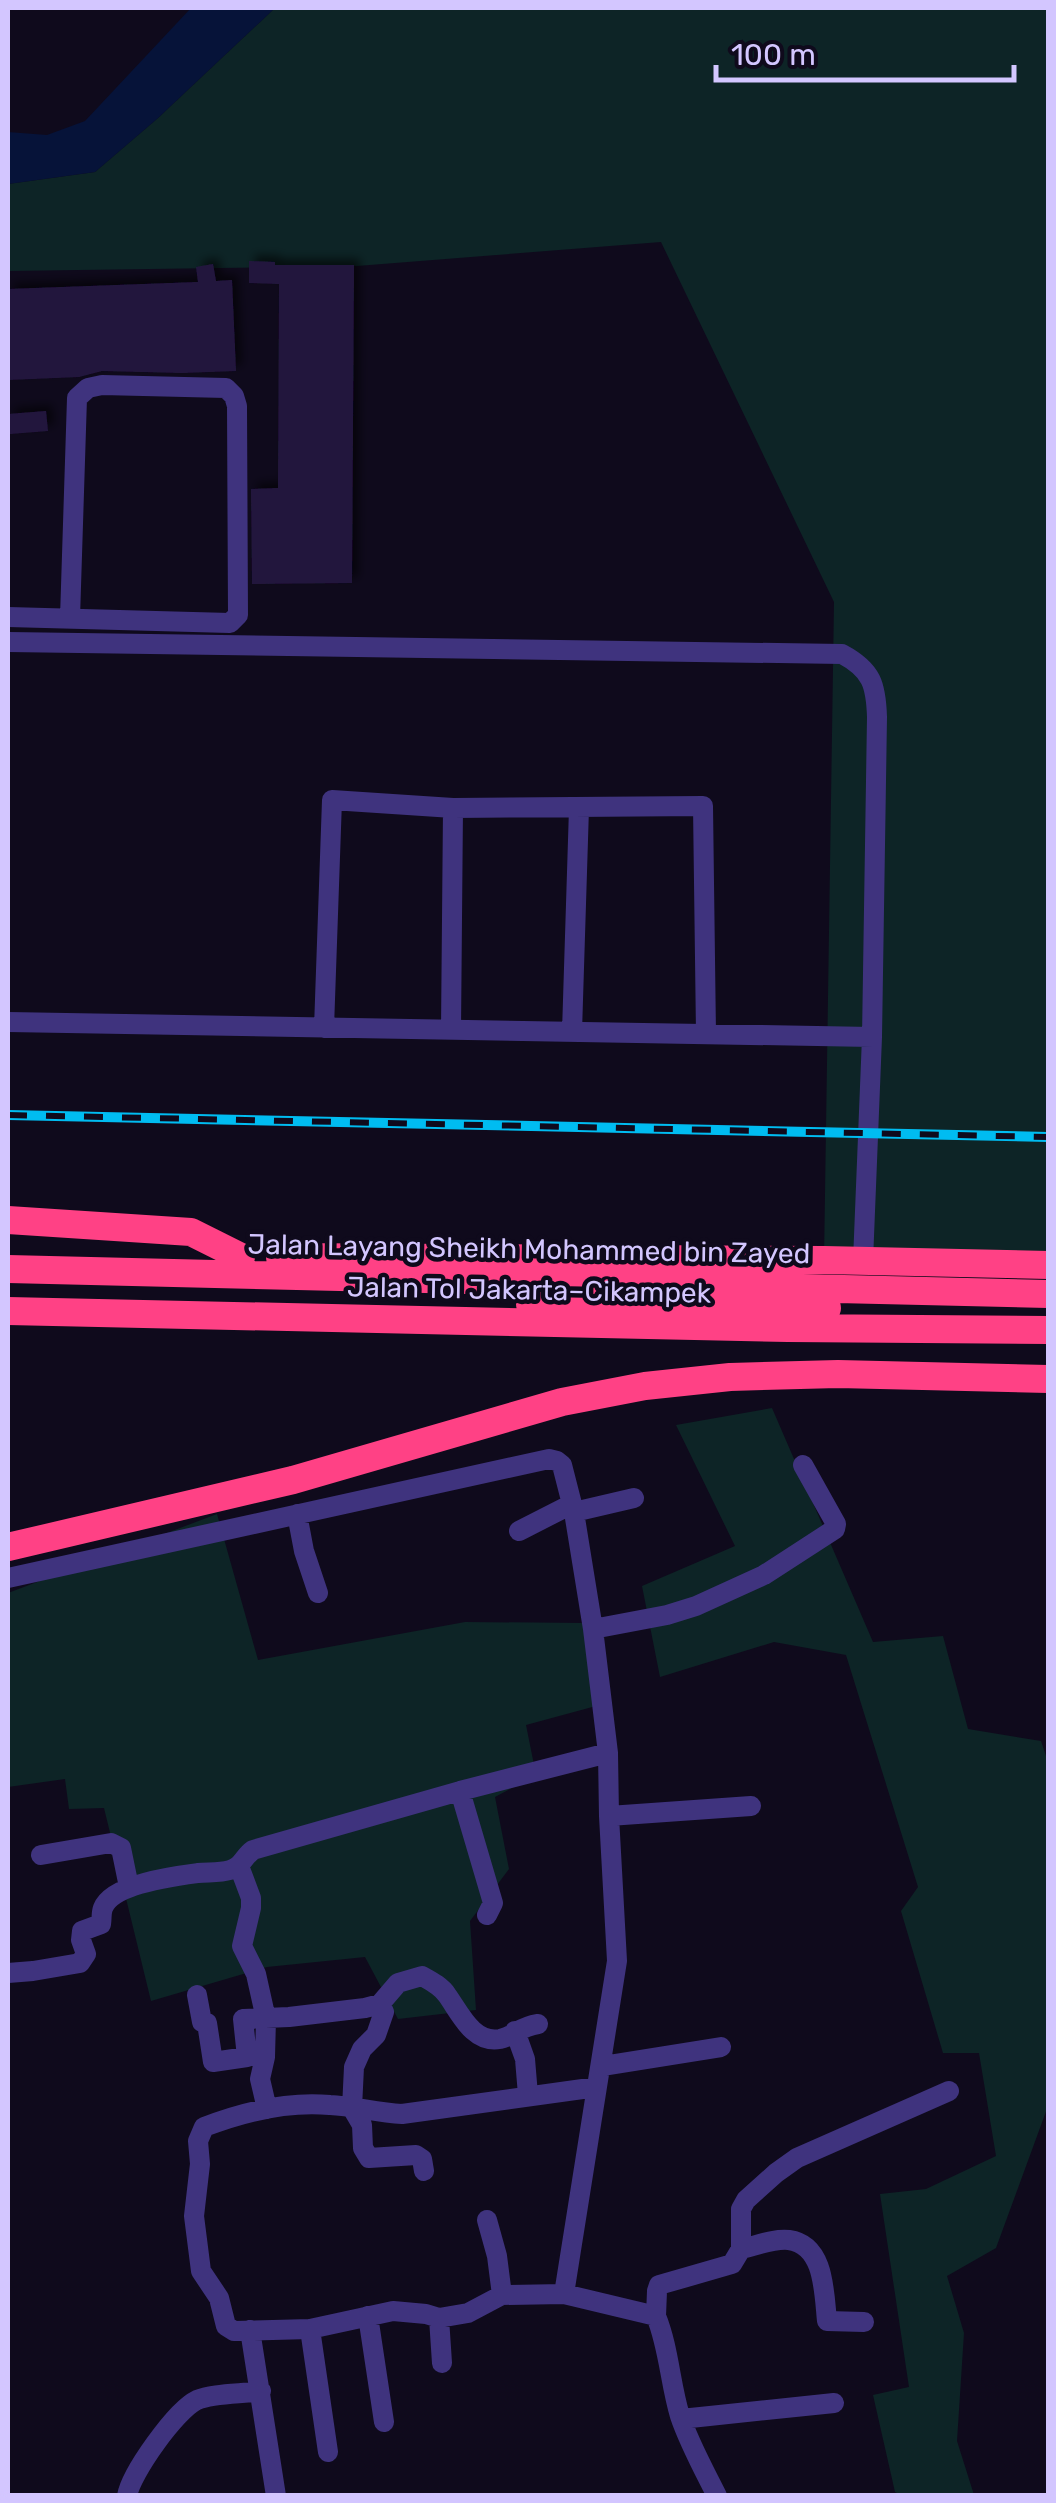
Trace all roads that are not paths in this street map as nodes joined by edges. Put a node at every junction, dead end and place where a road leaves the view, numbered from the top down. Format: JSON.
{"nodes":[{"id":1,"x":8,"y":617,"type":"edge"},
{"id":2,"x":70,"y":618,"type":"junction"},
{"id":3,"x":8,"y":642,"type":"edge"},
{"id":4,"x":453,"y":808,"type":"junction"},
{"id":5,"x":579,"y":808,"type":"junction"},
{"id":6,"x":8,"y":1022,"type":"edge"},
{"id":7,"x":324,"y":1028,"type":"junction"},
{"id":8,"x":451,"y":1030,"type":"junction"},
{"id":9,"x":572,"y":1032,"type":"junction"},
{"id":10,"x":706,"y":1034,"type":"junction"},
{"id":11,"x":872,"y":1037,"type":"junction"},
{"id":12,"x":8,"y":1220,"type":"edge"},
{"id":13,"x":8,"y":1252,"type":"edge"},
{"id":14,"x":241,"y":1257,"type":"junction"},
{"id":15,"x":863,"y":1261,"type":"junction"},
{"id":16,"x":1048,"y":1266,"type":"edge"},
{"id":17,"x":8,"y":1270,"type":"edge"},
{"id":18,"x":1048,"y":1294,"type":"edge"},
{"id":19,"x":8,"y":1297,"type":"edge"},
{"id":20,"x":8,"y":1311,"type":"edge"},
{"id":21,"x":1048,"y":1312,"type":"edge"},
{"id":22,"x":1037,"y":1330,"type":"edge"},
{"id":23,"x":1046,"y":1378,"type":"edge"},
{"id":24,"x":803,"y":1465,"type":"dead end"},
{"id":25,"x":634,"y":1498,"type":"dead end"},
{"id":26,"x":573,"y":1508,"type":"junction"},
{"id":27,"x":297,"y":1514,"type":"junction"},
{"id":28,"x":519,"y":1531,"type":"dead end"},
{"id":29,"x":8,"y":1547,"type":"edge"},
{"id":30,"x":8,"y":1578,"type":"edge"},
{"id":31,"x":318,"y":1593,"type":"dead end"},
{"id":32,"x":593,"y":1629,"type":"junction"},
{"id":33,"x":608,"y":1754,"type":"junction"},
{"id":34,"x":460,"y":1791,"type":"junction"},
{"id":35,"x":750,"y":1806,"type":"dead end"},
{"id":36,"x":609,"y":1816,"type":"junction"},
{"id":37,"x":41,"y":1855,"type":"dead end"},
{"id":38,"x":239,"y":1866,"type":"junction"},
{"id":39,"x":129,"y":1887,"type":"junction"},
{"id":40,"x":487,"y":1915,"type":"dead end"},
{"id":41,"x":8,"y":1973,"type":"edge"},
{"id":42,"x":196,"y":1994,"type":"dead end"},
{"id":43,"x":380,"y":2004,"type":"junction"},
{"id":44,"x":266,"y":2019,"type":"junction"},
{"id":45,"x":538,"y":2024,"type":"dead end"},
{"id":46,"x":515,"y":2031,"type":"junction"},
{"id":47,"x":721,"y":2047,"type":"dead end"},
{"id":48,"x":602,"y":2066,"type":"junction"},
{"id":49,"x":597,"y":2088,"type":"junction"},
{"id":50,"x":948,"y":2091,"type":"dead end"},
{"id":51,"x":528,"y":2095,"type":"junction"},
{"id":52,"x":352,"y":2108,"type":"junction"},
{"id":53,"x":267,"y":2109,"type":"junction"},
{"id":54,"x":424,"y":2171,"type":"dead end"},
{"id":55,"x":488,"y":2220,"type":"dead end"},
{"id":56,"x":741,"y":2249,"type":"junction"},
{"id":57,"x":502,"y":2294,"type":"junction"},
{"id":58,"x":564,"y":2294,"type":"junction"},
{"id":59,"x":368,"y":2316,"type":"junction"},
{"id":60,"x":656,"y":2316,"type":"junction"},
{"id":61,"x":439,"y":2318,"type":"junction"},
{"id":62,"x":864,"y":2322,"type":"dead end"},
{"id":63,"x":310,"y":2329,"type":"junction"},
{"id":64,"x":250,"y":2330,"type":"junction"},
{"id":65,"x":442,"y":2363,"type":"dead end"},
{"id":66,"x":261,"y":2392,"type":"junction"},
{"id":67,"x":834,"y":2403,"type":"dead end"},
{"id":68,"x":681,"y":2419,"type":"junction"},
{"id":69,"x":384,"y":2422,"type":"dead end"},
{"id":70,"x":328,"y":2452,"type":"dead end"},
{"id":71,"x":127,"y":2496,"type":"edge"},
{"id":72,"x":276,"y":2496,"type":"edge"},
{"id":73,"x":717,"y":2496,"type":"edge"}],
"edges":[{"from":1,"to":2,"type":"street"},
{"from":2,"to":2,"type":"street"},
{"from":3,"to":11,"type":"street"},
{"from":4,"to":5,"type":"street"},
{"from":4,"to":7,"type":"street"},
{"from":4,"to":8,"type":"street"},
{"from":5,"to":9,"type":"street"},
{"from":5,"to":10,"type":"street"},
{"from":6,"to":7,"type":"street"},
{"from":7,"to":8,"type":"street"},
{"from":8,"to":9,"type":"street"},
{"from":9,"to":10,"type":"street"},
{"from":10,"to":11,"type":"street"},
{"from":11,"to":15,"type":"street"},
{"from":12,"to":14,"type":"highway"},
{"from":13,"to":14,"type":"highway","name":"Jalan Tol Jakarta–Cikampek"},
{"from":14,"to":15,"type":"highway","name":"Jalan Tol Jakarta–Cikampek"},
{"from":15,"to":16,"type":"highway","name":"Jalan Tol Jakarta–Cikampek"},
{"from":17,"to":18,"type":"highway","name":"Jalan Layang Sheikh Mohammed bin Zayed"},
{"from":19,"to":21,"type":"highway","name":"Jalan Layang Sheikh Mohammed bin Zayed"},
{"from":20,"to":22,"type":"highway","name":"Jalan Tol Jakarta–Cikampek"},
{"from":23,"to":29,"type":"highway"},
{"from":24,"to":32,"type":"street"},
{"from":25,"to":26,"type":"street"},
{"from":26,"to":27,"type":"street"},
{"from":26,"to":28,"type":"street"},
{"from":26,"to":32,"type":"street"},
{"from":27,"to":30,"type":"street"},
{"from":27,"to":31,"type":"street"},
{"from":32,"to":33,"type":"street"},
{"from":33,"to":34,"type":"street"},
{"from":33,"to":36,"type":"street"},
{"from":34,"to":38,"type":"street"},
{"from":34,"to":40,"type":"street"},
{"from":35,"to":36,"type":"street"},
{"from":36,"to":48,"type":"street"},
{"from":37,"to":39,"type":"street"},
{"from":38,"to":39,"type":"street"},
{"from":38,"to":44,"type":"street"},
{"from":39,"to":41,"type":"street"},
{"from":42,"to":44,"type":"street"},
{"from":43,"to":44,"type":"street"},
{"from":43,"to":46,"type":"street"},
{"from":43,"to":52,"type":"street"},
{"from":44,"to":53,"type":"street"},
{"from":45,"to":46,"type":"street"},
{"from":46,"to":51,"type":"street"},
{"from":47,"to":48,"type":"street"},
{"from":48,"to":49,"type":"street"},
{"from":49,"to":51,"type":"street"},
{"from":49,"to":58,"type":"street"},
{"from":50,"to":56,"type":"street"},
{"from":51,"to":52,"type":"street"},
{"from":52,"to":53,"type":"street"},
{"from":52,"to":54,"type":"street"},
{"from":53,"to":64,"type":"street"},
{"from":55,"to":57,"type":"street"},
{"from":56,"to":60,"type":"street"},
{"from":56,"to":62,"type":"street"},
{"from":57,"to":58,"type":"street"},
{"from":57,"to":61,"type":"street"},
{"from":58,"to":60,"type":"street"},
{"from":59,"to":61,"type":"street"},
{"from":59,"to":63,"type":"street"},
{"from":59,"to":69,"type":"street"},
{"from":60,"to":68,"type":"street"},
{"from":61,"to":65,"type":"street"},
{"from":63,"to":64,"type":"street"},
{"from":63,"to":70,"type":"street"},
{"from":64,"to":66,"type":"street"},
{"from":66,"to":71,"type":"street"},
{"from":66,"to":72,"type":"street"},
{"from":67,"to":68,"type":"street"},
{"from":68,"to":73,"type":"street"}]}
